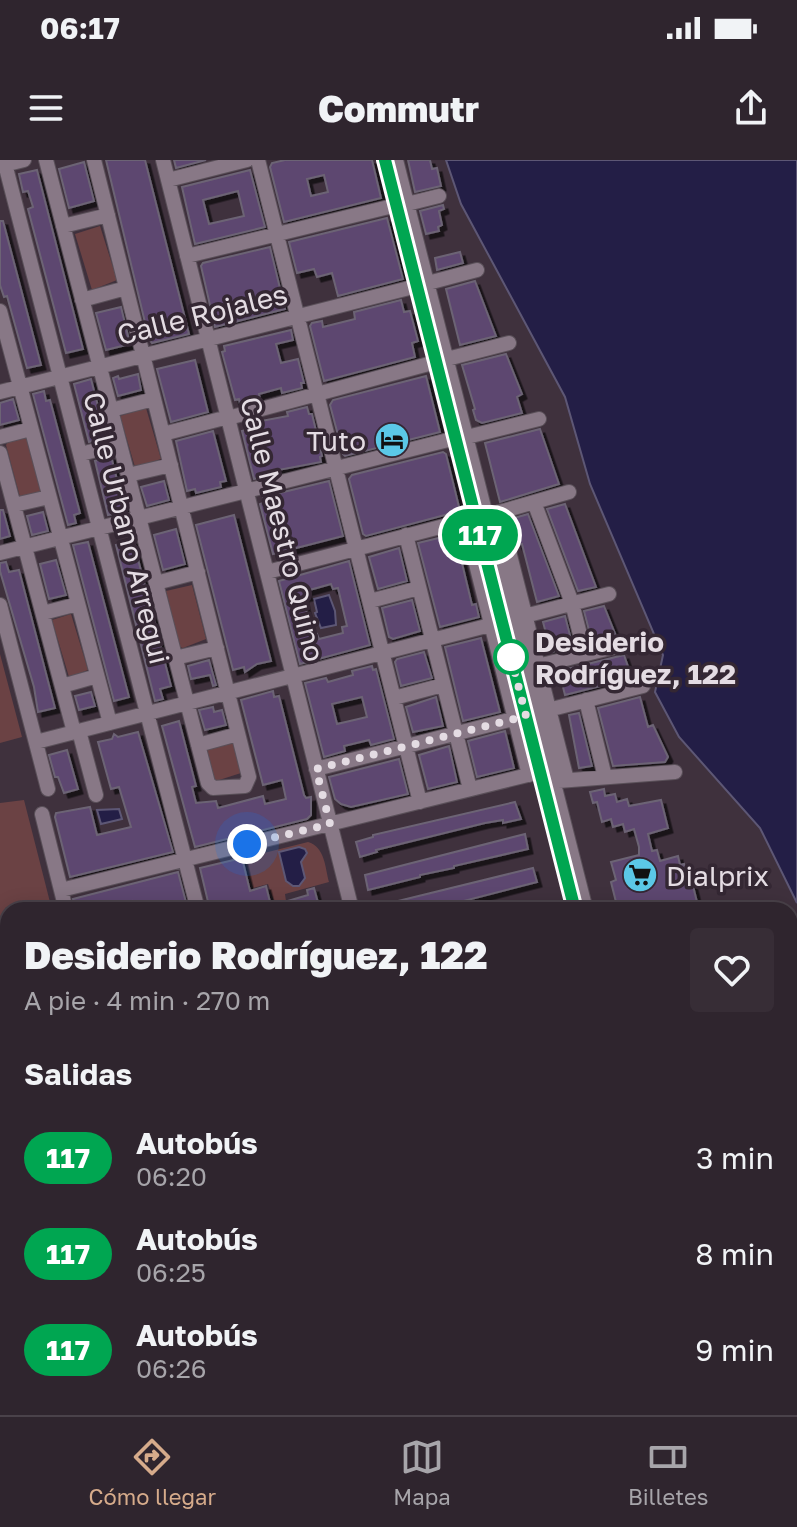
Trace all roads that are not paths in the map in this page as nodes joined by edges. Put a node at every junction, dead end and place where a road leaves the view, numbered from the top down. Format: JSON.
{"nodes":[{"id":1,"x":24,"y":160,"type":"edge"},
{"id":2,"x":46,"y":160,"type":"edge"},
{"id":3,"x":94,"y":160,"type":"edge"},
{"id":4,"x":163,"y":160,"type":"edge"},
{"id":5,"x":247,"y":160,"type":"edge"},
{"id":6,"x":258,"y":160,"type":"edge"},
{"id":7,"x":385,"y":160,"type":"edge"},
{"id":8,"x":396,"y":160,"type":"edge"},
{"id":9,"x":3,"y":164,"type":"edge"},
{"id":10,"x":168,"y":180,"type":"junction"},
{"id":11,"x":439,"y":196,"type":"dead end"},
{"id":12,"x":402,"y":204,"type":"junction"},
{"id":13,"x":108,"y":215,"type":"junction"},
{"id":14,"x":63,"y":226,"type":"junction"},
{"id":15,"x":277,"y":234,"type":"junction"},
{"id":16,"x":187,"y":256,"type":"junction"},
{"id":17,"x":477,"y":270,"type":"dead end"},
{"id":18,"x":422,"y":284,"type":"junction"},
{"id":19,"x":126,"y":288,"type":"junction"},
{"id":20,"x":82,"y":300,"type":"junction"},
{"id":21,"x":298,"y":316,"type":"junction"},
{"id":22,"x":1,"y":319,"type":"edge"},
{"id":23,"x":208,"y":339,"type":"junction"},
{"id":24,"x":509,"y":343,"type":"dead end"},
{"id":25,"x":143,"y":356,"type":"junction"},
{"id":26,"x":442,"y":361,"type":"junction"},
{"id":27,"x":100,"y":367,"type":"junction"},
{"id":28,"x":61,"y":377,"type":"junction"},
{"id":29,"x":20,"y":387,"type":"junction"},
{"id":30,"x":0,"y":392,"type":"edge"},
{"id":31,"x":318,"y":395,"type":"junction"},
{"id":32,"x":154,"y":399,"type":"junction"},
{"id":33,"x":111,"y":410,"type":"junction"},
{"id":34,"x":228,"y":417,"type":"junction"},
{"id":35,"x":539,"y":419,"type":"dead end"},
{"id":36,"x":31,"y":429,"type":"junction"},
{"id":37,"x":163,"y":434,"type":"junction"},
{"id":38,"x":0,"y":437,"type":"edge"},
{"id":39,"x":461,"y":438,"type":"junction"},
{"id":40,"x":119,"y":444,"type":"junction"},
{"id":41,"x":0,"y":453,"type":"edge"},
{"id":42,"x":81,"y":454,"type":"junction"},
{"id":43,"x":171,"y":465,"type":"junction"},
{"id":44,"x":336,"y":468,"type":"junction"},
{"id":45,"x":128,"y":475,"type":"junction"},
{"id":46,"x":247,"y":491,"type":"junction"},
{"id":47,"x":569,"y":492,"type":"dead end"},
{"id":48,"x":49,"y":497,"type":"junction"},
{"id":49,"x":534,"y":502,"type":"junction"},
{"id":50,"x":14,"y":505,"type":"junction"},
{"id":51,"x":181,"y":507,"type":"junction"},
{"id":52,"x":482,"y":516,"type":"junction"},
{"id":53,"x":139,"y":518,"type":"junction"},
{"id":54,"x":100,"y":528,"type":"junction"},
{"id":55,"x":406,"y":535,"type":"junction"},
{"id":56,"x":60,"y":538,"type":"junction"},
{"id":57,"x":25,"y":547,"type":"junction"},
{"id":58,"x":356,"y":548,"type":"junction"},
{"id":59,"x":0,"y":553,"type":"edge"},
{"id":60,"x":198,"y":572,"type":"junction"},
{"id":61,"x":267,"y":572,"type":"junction"},
{"id":62,"x":156,"y":583,"type":"junction"},
{"id":63,"x":419,"y":588,"type":"junction"},
{"id":64,"x":609,"y":594,"type":"dead end"},
{"id":65,"x":370,"y":601,"type":"junction"},
{"id":66,"x":572,"y":603,"type":"junction"},
{"id":67,"x":78,"y":604,"type":"junction"},
{"id":68,"x":0,"y":605,"type":"edge"},
{"id":69,"x":43,"y":613,"type":"junction"},
{"id":70,"x":508,"y":620,"type":"junction"},
{"id":71,"x":432,"y":640,"type":"junction"},
{"id":72,"x":627,"y":644,"type":"dead end"},
{"id":73,"x":217,"y":648,"type":"junction"},
{"id":74,"x":383,"y":652,"type":"junction"},
{"id":75,"x":585,"y":654,"type":"junction"},
{"id":76,"x":175,"y":658,"type":"junction"},
{"id":77,"x":532,"y":668,"type":"junction"},
{"id":78,"x":293,"y":675,"type":"junction"},
{"id":79,"x":97,"y":676,"type":"junction"},
{"id":80,"x":443,"y":685,"type":"junction"},
{"id":81,"x":62,"y":686,"type":"junction"},
{"id":82,"x":643,"y":686,"type":"dead end"},
{"id":83,"x":228,"y":692,"type":"junction"},
{"id":84,"x":394,"y":698,"type":"junction"},
{"id":85,"x":586,"y":700,"type":"junction"},
{"id":86,"x":187,"y":703,"type":"junction"},
{"id":87,"x":147,"y":713,"type":"junction"},
{"id":88,"x":532,"y":714,"type":"junction"},
{"id":89,"x":110,"y":723,"type":"junction"},
{"id":90,"x":76,"y":731,"type":"junction"},
{"id":91,"x":238,"y":734,"type":"junction"},
{"id":92,"x":456,"y":734,"type":"junction"},
{"id":93,"x":36,"y":742,"type":"junction"},
{"id":94,"x":198,"y":745,"type":"junction"},
{"id":95,"x":406,"y":746,"type":"junction"},
{"id":96,"x":316,"y":769,"type":"junction"},
{"id":97,"x":675,"y":772,"type":"dead end"},
{"id":98,"x":534,"y":774,"type":"junction"},
{"id":99,"x":605,"y":777,"type":"junction"},
{"id":100,"x":560,"y":781,"type":"junction"},
{"id":101,"x":48,"y":789,"type":"dead end"},
{"id":102,"x":470,"y":789,"type":"junction"},
{"id":103,"x":96,"y":795,"type":"dead end"},
{"id":104,"x":420,"y":802,"type":"junction"},
{"id":105,"x":42,"y":814,"type":"dead end"},
{"id":106,"x":330,"y":824,"type":"junction"},
{"id":107,"x":185,"y":859,"type":"junction"},
{"id":108,"x":61,"y":890,"type":"junction"},
{"id":109,"x":64,"y":902,"type":"edge"},
{"id":110,"x":196,"y":902,"type":"edge"},
{"id":111,"x":350,"y":902,"type":"edge"},
{"id":112,"x":573,"y":902,"type":"edge"},
{"id":113,"x":584,"y":902,"type":"edge"}],
"edges":[{"from":1,"to":9,"type":"street"},
{"from":2,"to":14,"type":"street"},
{"from":3,"to":13,"type":"street"},
{"from":4,"to":10,"type":"street","name":"Calle Maestro Quino"},
{"from":5,"to":10,"type":"street"},
{"from":6,"to":15,"type":"street"},
{"from":7,"to":12,"type":"street"},
{"from":8,"to":12,"type":"street"},
{"from":9,"to":28,"type":"street","name":"Calle Urbano Arregui"},
{"from":10,"to":16,"type":"street","name":"Calle Maestro Quino"},
{"from":11,"to":12,"type":"street"},
{"from":12,"to":15,"type":"street"},
{"from":12,"to":18,"type":"street"},
{"from":13,"to":14,"type":"street"},
{"from":13,"to":19,"type":"street"},
{"from":14,"to":20,"type":"street"},
{"from":15,"to":16,"type":"street"},
{"from":15,"to":21,"type":"street"},
{"from":16,"to":23,"type":"street","name":"Calle Maestro Quino"},
{"from":17,"to":18,"type":"street","name":"Calle Rojales"},
{"from":18,"to":21,"type":"street","name":"Calle Rojales"},
{"from":18,"to":26,"type":"street"},
{"from":19,"to":20,"type":"street"},
{"from":19,"to":25,"type":"street"},
{"from":20,"to":27,"type":"street"},
{"from":21,"to":23,"type":"street","name":"Calle Rojales"},
{"from":21,"to":31,"type":"street"},
{"from":22,"to":29,"type":"street"},
{"from":23,"to":25,"type":"street","name":"Calle Rojales"},
{"from":23,"to":34,"type":"street","name":"Calle Maestro Quino"},
{"from":24,"to":26,"type":"street"},
{"from":25,"to":27,"type":"street","name":"Calle Rojales"},
{"from":25,"to":32,"type":"street"},
{"from":26,"to":31,"type":"street"},
{"from":26,"to":39,"type":"street"},
{"from":27,"to":28,"type":"street","name":"Calle Rojales"},
{"from":27,"to":33,"type":"street"},
{"from":28,"to":29,"type":"street","name":"Calle Rojales"},
{"from":28,"to":42,"type":"street","name":"Calle Urbano Arregui"},
{"from":29,"to":30,"type":"street","name":"Calle Rojales"},
{"from":29,"to":36,"type":"street"},
{"from":31,"to":34,"type":"street"},
{"from":31,"to":44,"type":"street"},
{"from":32,"to":33,"type":"street"},
{"from":32,"to":37,"type":"street"},
{"from":33,"to":40,"type":"street"},
{"from":34,"to":37,"type":"street"},
{"from":34,"to":46,"type":"street","name":"Calle Maestro Quino"},
{"from":35,"to":39,"type":"street"},
{"from":36,"to":38,"type":"street"},
{"from":36,"to":48,"type":"street"},
{"from":37,"to":43,"type":"street"},
{"from":39,"to":44,"type":"street"},
{"from":39,"to":52,"type":"street"},
{"from":40,"to":42,"type":"street"},
{"from":40,"to":45,"type":"street"},
{"from":41,"to":50,"type":"street"},
{"from":42,"to":54,"type":"street","name":"Calle Urbano Arregui"},
{"from":43,"to":45,"type":"street"},
{"from":43,"to":51,"type":"street"},
{"from":44,"to":46,"type":"street"},
{"from":44,"to":58,"type":"street"},
{"from":45,"to":53,"type":"street"},
{"from":46,"to":51,"type":"street"},
{"from":46,"to":61,"type":"street","name":"Calle Maestro Quino"},
{"from":47,"to":49,"type":"street"},
{"from":48,"to":50,"type":"street"},
{"from":48,"to":56,"type":"street"},
{"from":49,"to":52,"type":"street"},
{"from":49,"to":66,"type":"street"},
{"from":50,"to":57,"type":"street"},
{"from":51,"to":53,"type":"street"},
{"from":51,"to":60,"type":"street"},
{"from":52,"to":55,"type":"street"},
{"from":52,"to":70,"type":"street"},
{"from":52,"to":70,"type":"street"},
{"from":53,"to":54,"type":"street"},
{"from":53,"to":62,"type":"street"},
{"from":54,"to":56,"type":"street"},
{"from":54,"to":87,"type":"street","name":"Calle Urbano Arregui"},
{"from":55,"to":58,"type":"street"},
{"from":55,"to":63,"type":"street"},
{"from":56,"to":57,"type":"street"},
{"from":56,"to":67,"type":"street"},
{"from":57,"to":59,"type":"street"},
{"from":57,"to":69,"type":"street"},
{"from":58,"to":61,"type":"street"},
{"from":58,"to":65,"type":"street"},
{"from":60,"to":62,"type":"street"},
{"from":60,"to":73,"type":"street"},
{"from":61,"to":78,"type":"street","name":"Calle Maestro Quino"},
{"from":62,"to":76,"type":"street"},
{"from":63,"to":65,"type":"street"},
{"from":63,"to":71,"type":"street"},
{"from":64,"to":66,"type":"street"},
{"from":65,"to":74,"type":"street"},
{"from":66,"to":70,"type":"street"},
{"from":66,"to":75,"type":"street"},
{"from":67,"to":69,"type":"street"},
{"from":67,"to":79,"type":"street"},
{"from":68,"to":93,"type":"street"},
{"from":69,"to":81,"type":"street"},
{"from":70,"to":71,"type":"street"},
{"from":70,"to":77,"type":"street"},
{"from":70,"to":88,"type":"street"},
{"from":71,"to":74,"type":"street"},
{"from":71,"to":80,"type":"street"},
{"from":72,"to":75,"type":"street"},
{"from":73,"to":76,"type":"street"},
{"from":73,"to":83,"type":"street"},
{"from":74,"to":78,"type":"street"},
{"from":74,"to":84,"type":"street"},
{"from":75,"to":77,"type":"street"},
{"from":76,"to":86,"type":"street"},
{"from":77,"to":88,"type":"street"},
{"from":78,"to":83,"type":"street"},
{"from":78,"to":96,"type":"street","name":"Calle Maestro Quino"},
{"from":79,"to":81,"type":"street"},
{"from":79,"to":89,"type":"street"},
{"from":80,"to":84,"type":"street"},
{"from":80,"to":92,"type":"street"},
{"from":81,"to":90,"type":"street"},
{"from":82,"to":85,"type":"street"},
{"from":83,"to":86,"type":"street"},
{"from":83,"to":91,"type":"street"},
{"from":84,"to":95,"type":"street"},
{"from":85,"to":88,"type":"street"},
{"from":85,"to":99,"type":"street"},
{"from":86,"to":87,"type":"street"},
{"from":86,"to":94,"type":"street"},
{"from":87,"to":89,"type":"street"},
{"from":87,"to":107,"type":"street","name":"Calle Urbano Arregui"},
{"from":88,"to":92,"type":"street"},
{"from":88,"to":98,"type":"street"},
{"from":88,"to":100,"type":"street"},
{"from":89,"to":90,"type":"street"},
{"from":90,"to":93,"type":"street"},
{"from":90,"to":103,"type":"street"},
{"from":91,"to":94,"type":"street"},
{"from":91,"to":94,"type":"street"},
{"from":92,"to":95,"type":"street"},
{"from":92,"to":102,"type":"street"},
{"from":93,"to":101,"type":"street"},
{"from":95,"to":96,"type":"street"},
{"from":95,"to":104,"type":"street"},
{"from":96,"to":106,"type":"street","name":"Calle Maestro Quino"},
{"from":97,"to":99,"type":"street"},
{"from":98,"to":102,"type":"street"},
{"from":98,"to":112,"type":"street"},
{"from":99,"to":100,"type":"street"},
{"from":100,"to":113,"type":"street"},
{"from":102,"to":104,"type":"street"},
{"from":104,"to":106,"type":"street"},
{"from":105,"to":108,"type":"street"},
{"from":106,"to":107,"type":"street"},
{"from":106,"to":111,"type":"street","name":"Calle Maestro Quino"},
{"from":107,"to":108,"type":"street"},
{"from":107,"to":110,"type":"street","name":"Calle Urbano Arregui"},
{"from":108,"to":109,"type":"street"}]}
